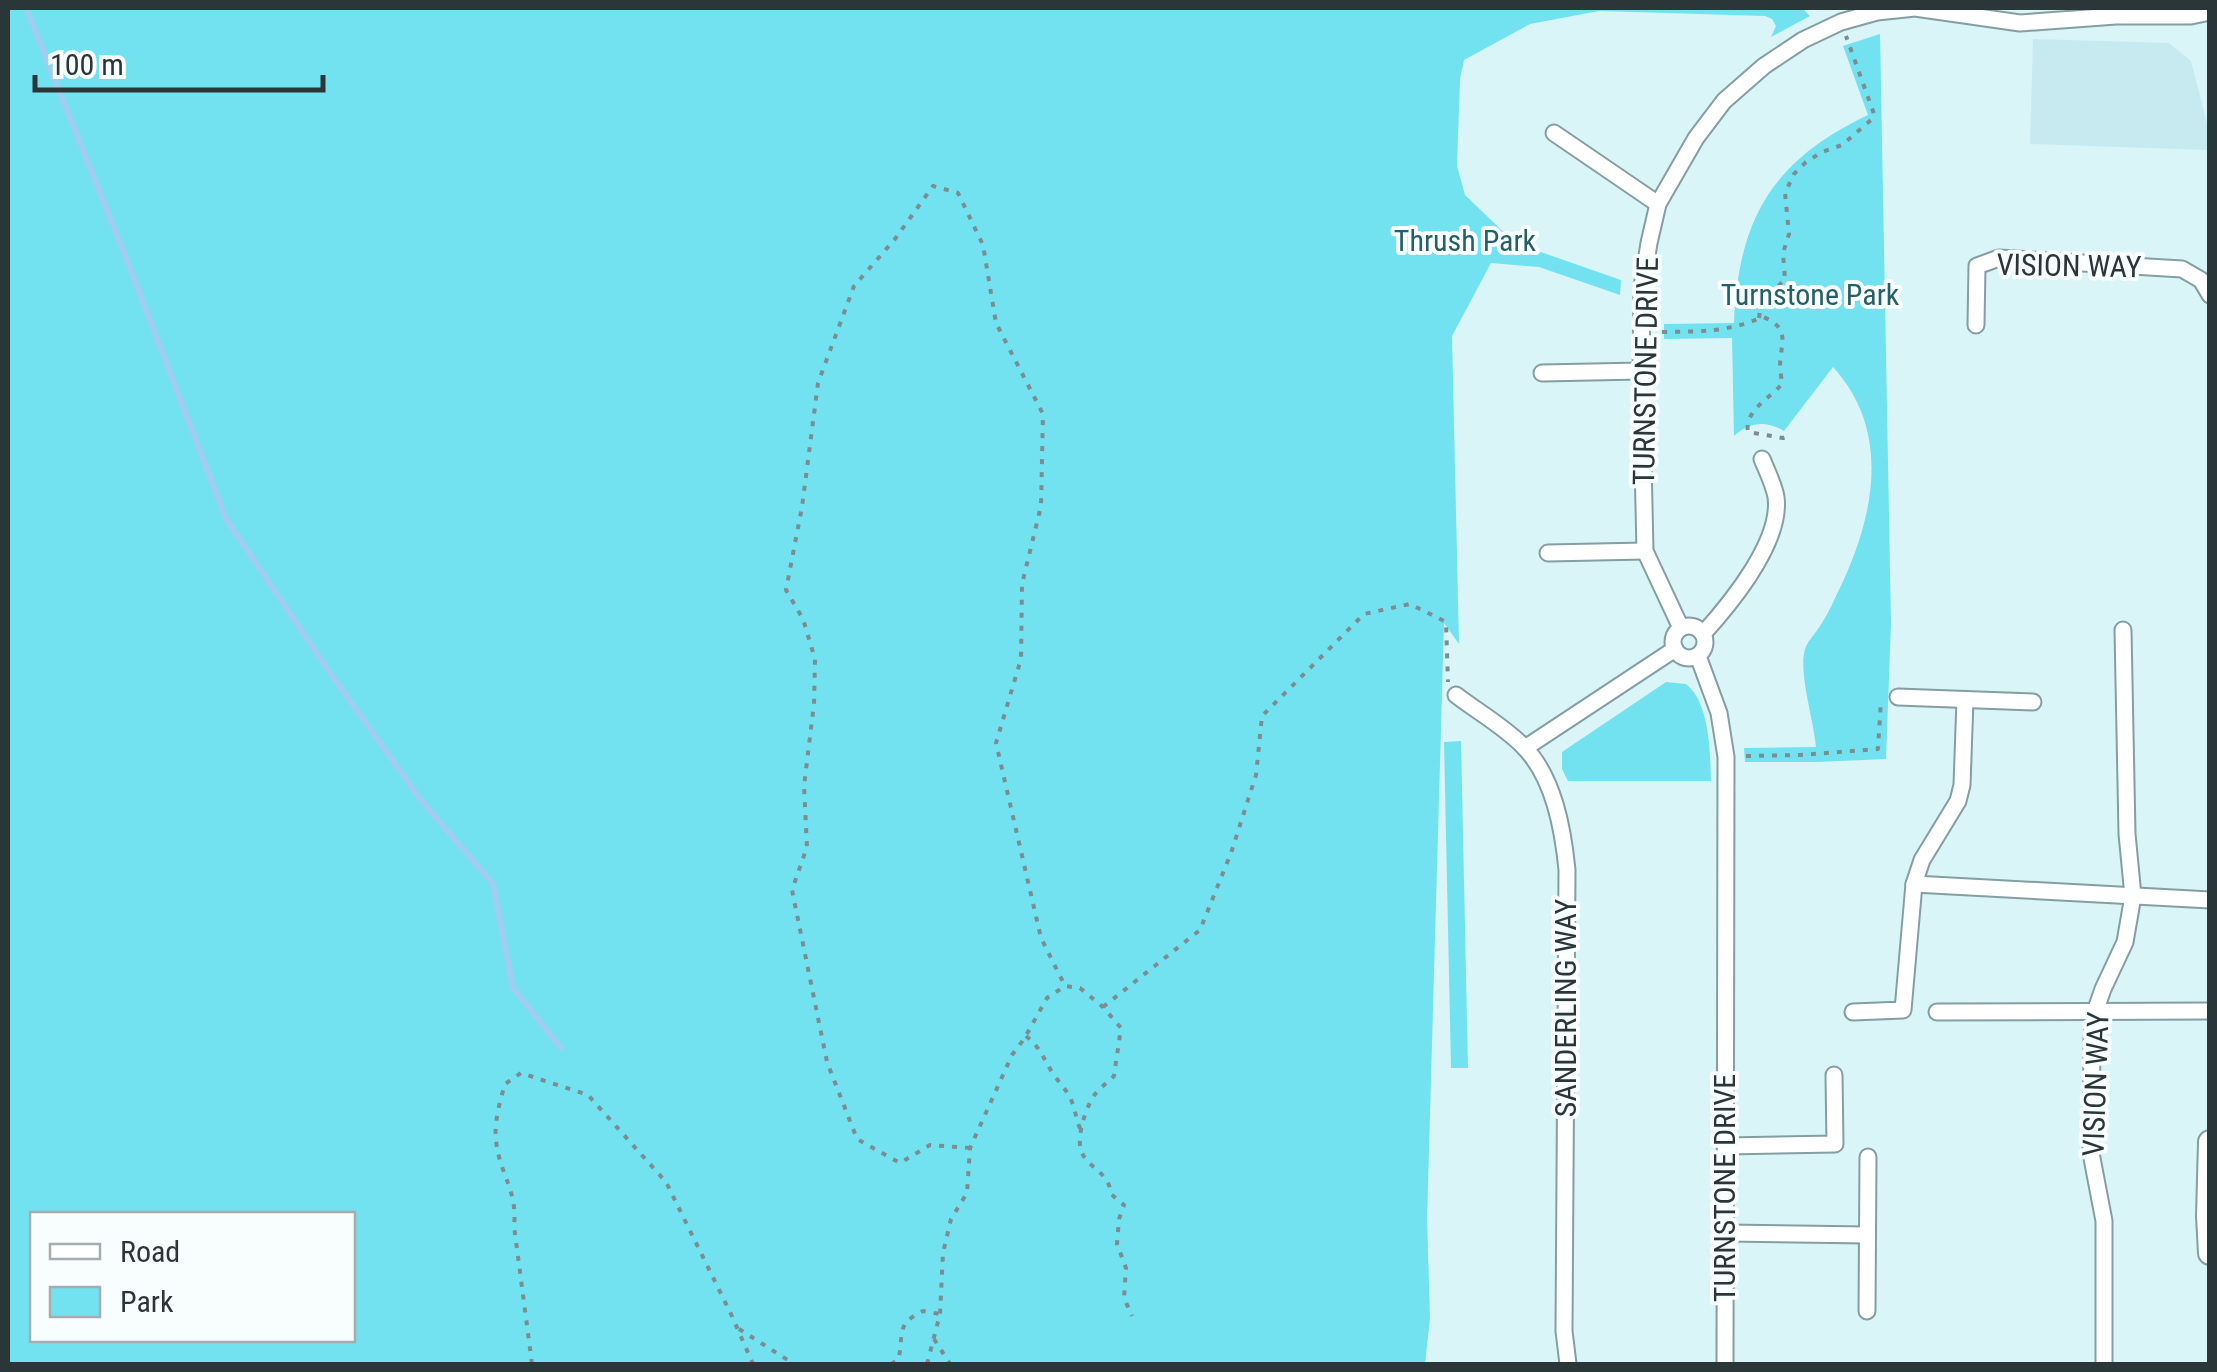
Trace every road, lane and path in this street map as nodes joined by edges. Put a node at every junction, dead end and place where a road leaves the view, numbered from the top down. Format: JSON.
{"nodes":[{"id":1,"x":2210,"y":12,"type":"edge"},
{"id":2,"x":1846,"y":36,"type":"dead end"},
{"id":3,"x":1554,"y":133,"type":"dead end"},
{"id":4,"x":1658,"y":204,"type":"junction"},
{"id":5,"x":2210,"y":295,"type":"edge"},
{"id":6,"x":1759,"y":318,"type":"junction"},
{"id":7,"x":1976,"y":324,"type":"dead end"},
{"id":8,"x":1662,"y":332,"type":"dead end"},
{"id":9,"x":1641,"y":371,"type":"junction"},
{"id":10,"x":1542,"y":372,"type":"dead end"},
{"id":11,"x":1789,"y":436,"type":"dead end"},
{"id":12,"x":1762,"y":460,"type":"dead end"},
{"id":13,"x":1645,"y":551,"type":"junction"},
{"id":14,"x":1548,"y":553,"type":"dead end"},
{"id":15,"x":1681,"y":628,"type":"junction"},
{"id":16,"x":2123,"y":630,"type":"dead end"},
{"id":17,"x":1704,"y":634,"type":"junction"},
{"id":18,"x":1675,"y":649,"type":"junction"},
{"id":19,"x":1698,"y":656,"type":"junction"},
{"id":20,"x":1452,"y":692,"type":"joint"},
{"id":21,"x":1898,"y":698,"type":"dead end"},
{"id":22,"x":1966,"y":700,"type":"junction"},
{"id":23,"x":2032,"y":702,"type":"dead end"},
{"id":24,"x":1879,"y":712,"type":"dead end"},
{"id":25,"x":1526,"y":748,"type":"junction"},
{"id":26,"x":1746,"y":756,"type":"dead end"},
{"id":27,"x":1914,"y":884,"type":"junction"},
{"id":28,"x":2133,"y":896,"type":"junction"},
{"id":29,"x":2210,"y":900,"type":"edge"},
{"id":30,"x":1065,"y":986,"type":"junction"},
{"id":31,"x":1103,"y":1007,"type":"junction"},
{"id":32,"x":1853,"y":1012,"type":"dead end"},
{"id":33,"x":1937,"y":1012,"type":"dead end"},
{"id":34,"x":2095,"y":1012,"type":"junction"},
{"id":35,"x":2208,"y":1012,"type":"edge"},
{"id":36,"x":1026,"y":1036,"type":"junction"},
{"id":37,"x":1834,"y":1075,"type":"dead end"},
{"id":38,"x":1082,"y":1132,"type":"junction"},
{"id":39,"x":2210,"y":1142,"type":"edge"},
{"id":40,"x":1726,"y":1146,"type":"junction"},
{"id":41,"x":970,"y":1148,"type":"junction"},
{"id":42,"x":1868,"y":1158,"type":"dead end"},
{"id":43,"x":1726,"y":1233,"type":"junction"},
{"id":44,"x":1868,"y":1235,"type":"junction"},
{"id":45,"x":2210,"y":1253,"type":"edge"},
{"id":46,"x":1868,"y":1311,"type":"dead end"},
{"id":47,"x":940,"y":1314,"type":"junction"},
{"id":48,"x":1132,"y":1316,"type":"dead end"},
{"id":49,"x":738,"y":1328,"type":"junction"},
{"id":50,"x":934,"y":1338,"type":"junction"},
{"id":51,"x":532,"y":1364,"type":"edge"},
{"id":52,"x":753,"y":1364,"type":"edge"},
{"id":53,"x":794,"y":1364,"type":"edge"},
{"id":54,"x":891,"y":1364,"type":"edge"},
{"id":55,"x":927,"y":1364,"type":"edge"},
{"id":56,"x":950,"y":1364,"type":"edge"},
{"id":57,"x":1568,"y":1364,"type":"edge"},
{"id":58,"x":1725,"y":1364,"type":"edge"},
{"id":59,"x":2104,"y":1364,"type":"edge"}],
"edges":[{"from":1,"to":4,"type":"street","name":"TURNSTONE DRIVE"},
{"from":2,"to":6,"type":"path"},
{"from":3,"to":4,"type":"street"},
{"from":4,"to":9,"type":"street","name":"TURNSTONE DRIVE"},
{"from":5,"to":7,"type":"street","name":"VISION WAY"},
{"from":6,"to":8,"type":"path"},
{"from":6,"to":11,"type":"path"},
{"from":9,"to":10,"type":"street"},
{"from":9,"to":13,"type":"street","name":"TURNSTONE DRIVE"},
{"from":12,"to":17,"type":"street"},
{"from":13,"to":14,"type":"street"},
{"from":13,"to":15,"type":"street","name":"TURNSTONE DRIVE"},
{"from":15,"to":17,"type":"street"},
{"from":15,"to":18,"type":"street"},
{"from":16,"to":28,"type":"street","name":"VISION WAY"},
{"from":17,"to":19,"type":"street"},
{"from":18,"to":19,"type":"street"},
{"from":18,"to":25,"type":"street"},
{"from":19,"to":40,"type":"street","name":"TURNSTONE DRIVE"},
{"from":20,"to":25,"type":"street","name":"SANDERLING WAY"},
{"from":20,"to":31,"type":"path"},
{"from":21,"to":22,"type":"street"},
{"from":22,"to":23,"type":"street"},
{"from":22,"to":27,"type":"street"},
{"from":24,"to":26,"type":"path"},
{"from":25,"to":57,"type":"street","name":"SANDERLING WAY"},
{"from":27,"to":28,"type":"street"},
{"from":27,"to":32,"type":"street"},
{"from":28,"to":29,"type":"street"},
{"from":28,"to":34,"type":"street","name":"VISION WAY"},
{"from":30,"to":31,"type":"path"},
{"from":30,"to":36,"type":"path"},
{"from":30,"to":41,"type":"path"},
{"from":31,"to":38,"type":"path"},
{"from":33,"to":34,"type":"street"},
{"from":34,"to":35,"type":"street"},
{"from":34,"to":59,"type":"street","name":"VISION WAY"},
{"from":36,"to":38,"type":"path"},
{"from":36,"to":41,"type":"path"},
{"from":37,"to":40,"type":"street"},
{"from":38,"to":48,"type":"path"},
{"from":39,"to":45,"type":"main road"},
{"from":40,"to":43,"type":"street","name":"TURNSTONE DRIVE"},
{"from":41,"to":47,"type":"path"},
{"from":42,"to":44,"type":"street"},
{"from":43,"to":44,"type":"street"},
{"from":43,"to":58,"type":"street","name":"TURNSTONE DRIVE"},
{"from":44,"to":46,"type":"street"},
{"from":47,"to":50,"type":"path"},
{"from":47,"to":54,"type":"path"},
{"from":49,"to":51,"type":"path"},
{"from":49,"to":52,"type":"path"},
{"from":49,"to":53,"type":"path"},
{"from":50,"to":55,"type":"path"},
{"from":50,"to":56,"type":"path"}]}
